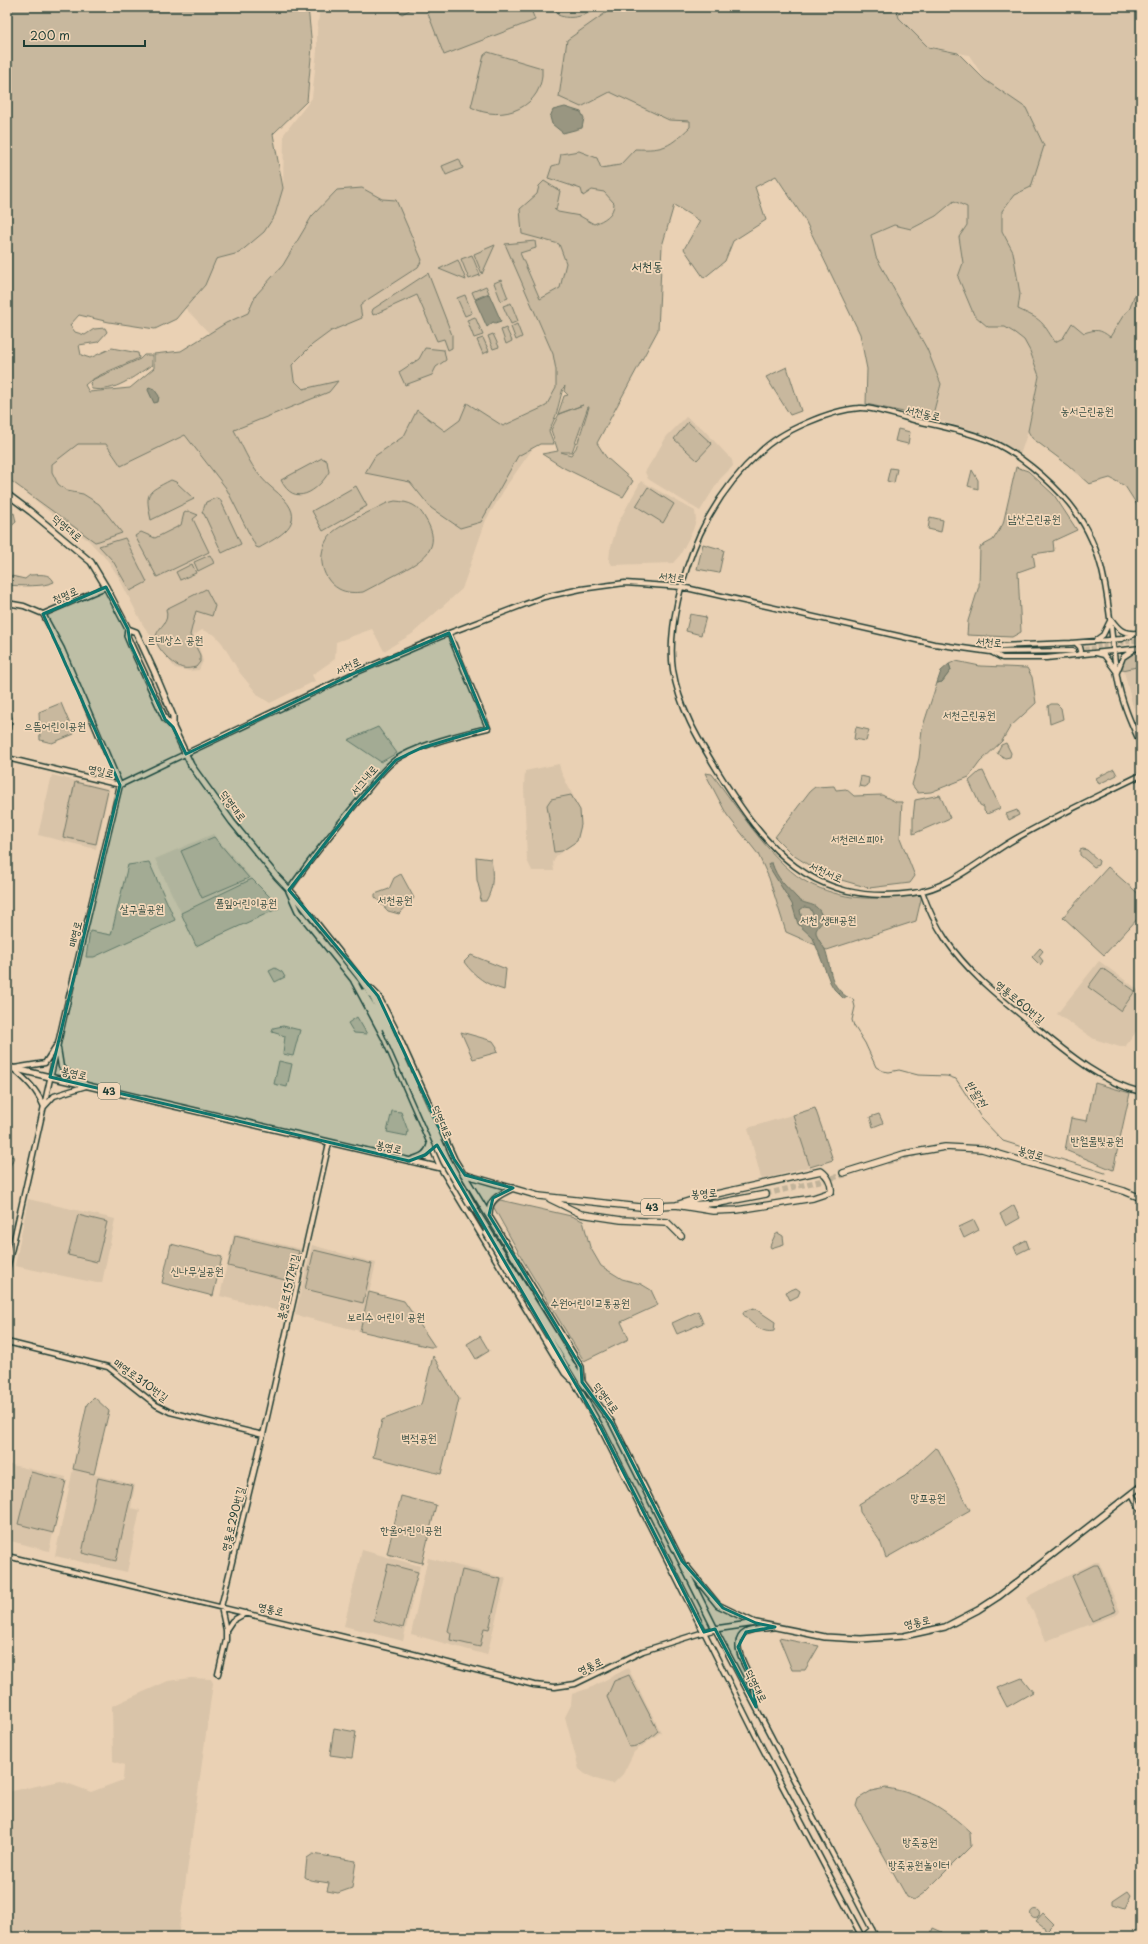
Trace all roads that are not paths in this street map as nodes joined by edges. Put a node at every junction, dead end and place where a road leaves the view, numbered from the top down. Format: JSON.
{"nodes":[{"id":1,"x":7,"y":494,"type":"edge"},
{"id":2,"x":106,"y":587,"type":"junction"},
{"id":3,"x":682,"y":587,"type":"junction"},
{"id":4,"x":7,"y":603,"type":"edge"},
{"id":5,"x":43,"y":614,"type":"junction"},
{"id":6,"x":1111,"y":619,"type":"junction"},
{"id":7,"x":128,"y":629,"type":"junction"},
{"id":8,"x":449,"y":633,"type":"junction"},
{"id":9,"x":1140,"y":633,"type":"edge"},
{"id":10,"x":1113,"y":639,"type":"junction"},
{"id":11,"x":1094,"y":641,"type":"junction"},
{"id":12,"x":1076,"y":643,"type":"junction"},
{"id":13,"x":1141,"y":648,"type":"edge"},
{"id":14,"x":1135,"y":649,"type":"junction"},
{"id":15,"x":1073,"y":651,"type":"tunnel mouth"},
{"id":16,"x":1114,"y":651,"type":"junction"},
{"id":17,"x":991,"y":652,"type":"junction"},
{"id":18,"x":1094,"y":652,"type":"junction"},
{"id":19,"x":1078,"y":655,"type":"junction"},
{"id":20,"x":1116,"y":672,"type":"junction"},
{"id":21,"x":7,"y":712,"type":"edge"},
{"id":22,"x":173,"y":727,"type":"junction"},
{"id":23,"x":7,"y":740,"type":"edge"},
{"id":24,"x":1141,"y":746,"type":"edge"},
{"id":25,"x":186,"y":754,"type":"junction"},
{"id":26,"x":7,"y":758,"type":"edge"},
{"id":27,"x":1141,"y":775,"type":"edge"},
{"id":28,"x":120,"y":785,"type":"junction"},
{"id":29,"x":289,"y":890,"type":"junction"},
{"id":30,"x":922,"y":891,"type":"junction"},
{"id":31,"x":359,"y":977,"type":"junction"},
{"id":32,"x":354,"y":981,"type":"junction"},
{"id":33,"x":386,"y":1027,"type":"junction"},
{"id":34,"x":58,"y":1044,"type":"junction"},
{"id":35,"x":9,"y":1067,"type":"edge"},
{"id":36,"x":50,"y":1078,"type":"junction"},
{"id":37,"x":87,"y":1086,"type":"junction"},
{"id":38,"x":1141,"y":1092,"type":"edge"},
{"id":39,"x":44,"y":1107,"type":"junction"},
{"id":40,"x":329,"y":1143,"type":"junction"},
{"id":41,"x":430,"y":1145,"type":"junction"},
{"id":42,"x":409,"y":1161,"type":"junction"},
{"id":43,"x":441,"y":1168,"type":"junction"},
{"id":44,"x":843,"y":1173,"type":"tunnel mouth"},
{"id":45,"x":465,"y":1174,"type":"junction"},
{"id":46,"x":513,"y":1188,"type":"junction"},
{"id":47,"x":766,"y":1194,"type":"tunnel mouth"},
{"id":48,"x":542,"y":1196,"type":"junction"},
{"id":49,"x":1141,"y":1198,"type":"edge"},
{"id":50,"x":676,"y":1205,"type":"junction"},
{"id":51,"x":489,"y":1215,"type":"junction"},
{"id":52,"x":681,"y":1236,"type":"dead end"},
{"id":53,"x":7,"y":1270,"type":"edge"},
{"id":54,"x":551,"y":1335,"type":"junction"},
{"id":55,"x":7,"y":1342,"type":"edge"},
{"id":56,"x":582,"y":1382,"type":"junction"},
{"id":57,"x":577,"y":1386,"type":"junction"},
{"id":58,"x":263,"y":1435,"type":"junction"},
{"id":59,"x":1141,"y":1486,"type":"edge"},
{"id":60,"x":1132,"y":1494,"type":"junction"},
{"id":61,"x":1141,"y":1511,"type":"edge"},
{"id":62,"x":7,"y":1556,"type":"edge"},
{"id":63,"x":682,"y":1561,"type":"junction"},
{"id":64,"x":221,"y":1607,"type":"junction"},
{"id":65,"x":246,"y":1613,"type":"junction"},
{"id":66,"x":756,"y":1623,"type":"junction"},
{"id":67,"x":775,"y":1627,"type":"junction"},
{"id":68,"x":715,"y":1629,"type":"junction"},
{"id":69,"x":226,"y":1630,"type":"junction"},
{"id":70,"x":704,"y":1632,"type":"junction"},
{"id":71,"x":218,"y":1674,"type":"dead end"},
{"id":72,"x":756,"y":1708,"type":"junction"},
{"id":73,"x":872,"y":1929,"type":"junction"},
{"id":74,"x":863,"y":1937,"type":"edge"},
{"id":75,"x":876,"y":1937,"type":"edge"}],
"edges":[{"from":1,"to":2,"type":"main road","name":"덕영대로"},
{"from":2,"to":5,"type":"street","name":"청명로"},
{"from":2,"to":7,"type":"main road","name":"덕영대로"},
{"from":3,"to":6,"type":"street","name":"서천동로"},
{"from":3,"to":8,"type":"street","name":"서천로"},
{"from":3,"to":17,"type":"street","name":"서천로"},
{"from":3,"to":30,"type":"street","name":"서천서로"},
{"from":4,"to":5,"type":"street","name":"청명로"},
{"from":5,"to":28,"type":"street"},
{"from":6,"to":9,"type":"street"},
{"from":6,"to":10,"type":"street","name":"서천동로"},
{"from":6,"to":11,"type":"street"},
{"from":7,"to":22,"type":"main road","name":"덕영대로"},
{"from":7,"to":22,"type":"main road","name":"덕영대로"},
{"from":8,"to":25,"type":"street","name":"서천로"},
{"from":8,"to":29,"type":"street","name":"서그내로"},
{"from":9,"to":10,"type":"street"},
{"from":10,"to":11,"type":"street"},
{"from":10,"to":16,"type":"street","name":"서천동로"},
{"from":11,"to":12,"type":"street"},
{"from":12,"to":17,"type":"street"},
{"from":12,"to":19,"type":"street"},
{"from":13,"to":14,"type":"street"},
{"from":14,"to":16,"type":"street"},
{"from":14,"to":20,"type":"street"},
{"from":15,"to":17,"type":"street","name":"서천로"},
{"from":16,"to":18,"type":"street"},
{"from":16,"to":20,"type":"street"},
{"from":17,"to":19,"type":"street"},
{"from":18,"to":19,"type":"street"},
{"from":18,"to":20,"type":"street"},
{"from":20,"to":24,"type":"street"},
{"from":21,"to":23,"type":"street"},
{"from":22,"to":25,"type":"main road","name":"덕영대로"},
{"from":25,"to":28,"type":"street","name":"영일로"},
{"from":25,"to":29,"type":"main road","name":"덕영대로"},
{"from":26,"to":28,"type":"street","name":"영일로"},
{"from":27,"to":30,"type":"street","name":"서천서로"},
{"from":28,"to":34,"type":"street","name":"매영로"},
{"from":29,"to":31,"type":"main road","name":"덕영대로"},
{"from":29,"to":32,"type":"main road","name":"덕영대로"},
{"from":30,"to":38,"type":"street","name":"영통로60번길"},
{"from":31,"to":33,"type":"main road","name":"덕영대로"},
{"from":31,"to":45,"type":"main road"},
{"from":32,"to":33,"type":"main road","name":"덕영대로"},
{"from":32,"to":41,"type":"main road"},
{"from":33,"to":54,"type":"main road","name":"덕영대로","bridge":true},
{"from":34,"to":35,"type":"street"},
{"from":34,"to":36,"type":"street","name":"매영로"},
{"from":34,"to":37,"type":"street"},
{"from":35,"to":36,"type":"main road","name":"봉영로","number":"43"},
{"from":35,"to":39,"type":"street"},
{"from":36,"to":37,"type":"main road","name":"봉영로","number":"43"},
{"from":36,"to":39,"type":"street","name":"매영로"},
{"from":37,"to":39,"type":"street"},
{"from":37,"to":40,"type":"main road","name":"봉영로","number":"43"},
{"from":39,"to":53,"type":"street","name":"매영로"},
{"from":40,"to":42,"type":"main road","name":"봉영로","number":"43"},
{"from":40,"to":58,"type":"street","name":"봉영로1517번길"},
{"from":41,"to":42,"type":"main road"},
{"from":41,"to":43,"type":"main road"},
{"from":42,"to":43,"type":"main road","name":"봉영로","number":"43"},
{"from":43,"to":45,"type":"main road","name":"봉영로","number":"43"},
{"from":43,"to":57,"type":"main road"},
{"from":44,"to":49,"type":"highway","name":"봉영로"},
{"from":45,"to":46,"type":"main road","name":"봉영로","number":"43"},
{"from":45,"to":51,"type":"main road"},
{"from":46,"to":48,"type":"main road","name":"봉영로","number":"43"},
{"from":46,"to":51,"type":"main road"},
{"from":47,"to":50,"type":"highway","name":"봉영로","number":"43"},
{"from":48,"to":50,"type":"highway","name":"봉영로","number":"43"},
{"from":48,"to":52,"type":"highway"},
{"from":50,"to":50,"type":"highway"},
{"from":51,"to":56,"type":"main road"},
{"from":54,"to":56,"type":"main road","name":"덕영대로"},
{"from":54,"to":57,"type":"main road","name":"덕영대로"},
{"from":55,"to":58,"type":"street","name":"매영로310번길"},
{"from":56,"to":63,"type":"main road","name":"덕영대로"},
{"from":57,"to":70,"type":"main road","name":"덕영대로"},
{"from":58,"to":64,"type":"street","name":"영통로290번길"},
{"from":59,"to":60,"type":"main road","name":"영통로"},
{"from":60,"to":61,"type":"street"},
{"from":60,"to":67,"type":"main road","name":"영통로"},
{"from":62,"to":64,"type":"street","name":"영통로"},
{"from":63,"to":66,"type":"main road"},
{"from":63,"to":68,"type":"main road","name":"덕영대로"},
{"from":64,"to":65,"type":"street","name":"영통로"},
{"from":64,"to":69,"type":"street"},
{"from":65,"to":69,"type":"street"},
{"from":65,"to":70,"type":"street","name":"영통로"},
{"from":66,"to":67,"type":"main road","name":"영통로"},
{"from":66,"to":68,"type":"main road","name":"영통로"},
{"from":67,"to":72,"type":"street"},
{"from":68,"to":70,"type":"main road","name":"영통로"},
{"from":68,"to":72,"type":"street","name":"덕영대로"},
{"from":69,"to":71,"type":"street"},
{"from":70,"to":74,"type":"street","name":"덕영대로"},
{"from":72,"to":73,"type":"street","name":"덕영대로"},
{"from":73,"to":74,"type":"street"},
{"from":73,"to":75,"type":"street","name":"덕영대로"}]}
